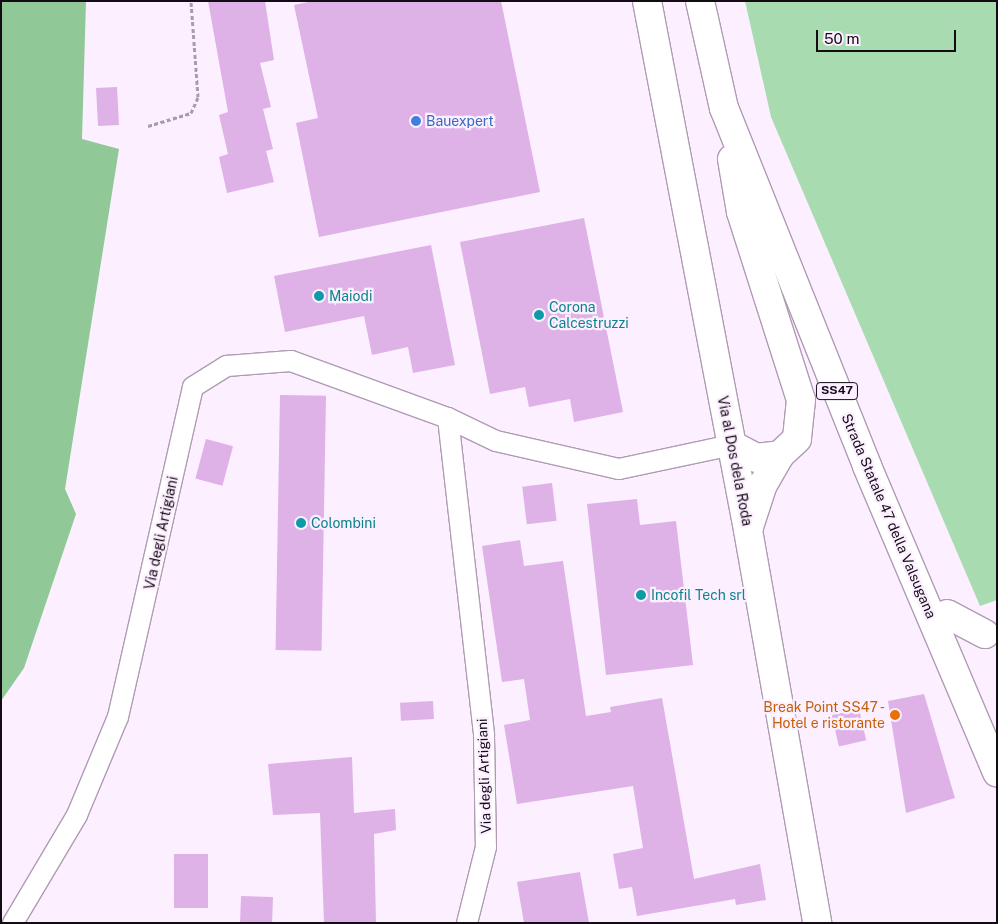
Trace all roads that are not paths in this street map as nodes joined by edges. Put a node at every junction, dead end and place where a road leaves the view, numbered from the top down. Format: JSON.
{"nodes":[{"id":1,"x":647,"y":1,"type":"edge"},
{"id":2,"x":700,"y":1,"type":"edge"},
{"id":3,"x":714,"y":1,"type":"edge"},
{"id":4,"x":724,"y":108,"type":"junction"},
{"id":5,"x":448,"y":418,"type":"junction"},
{"id":6,"x":732,"y":445,"type":"junction"},
{"id":7,"x":780,"y":455,"type":"junction"},
{"id":8,"x":748,"y":530,"type":"junction"},
{"id":9,"x":947,"y":614,"type":"junction"},
{"id":10,"x":985,"y":634,"type":"dead end"},
{"id":11,"x":997,"y":732,"type":"edge"},
{"id":12,"x":997,"y":773,"type":"edge"},
{"id":13,"x":13,"y":923,"type":"edge"},
{"id":14,"x":467,"y":923,"type":"edge"},
{"id":15,"x":817,"y":923,"type":"edge"}],
"edges":[{"from":1,"to":6,"type":"main road","name":"Via al Dos dela Roda"},
{"from":2,"to":4,"type":"main road","name":"Strada Statale 47 della Valsugana","number":"SS47"},
{"from":3,"to":9,"type":"main road","name":"Strada Statale 47 della Valsugana","number":"SS47"},
{"from":4,"to":7,"type":"main road"},
{"from":4,"to":12,"type":"main road","name":"Strada Statale 47 della Valsugana","number":"SS47"},
{"from":5,"to":6,"type":"street","name":"Via degli Artigiani"},
{"from":5,"to":13,"type":"street","name":"Via degli Artigiani"},
{"from":5,"to":14,"type":"street","name":"Via degli Artigiani"},
{"from":6,"to":7,"type":"main road"},
{"from":6,"to":8,"type":"main road","name":"Via al Dos dela Roda"},
{"from":7,"to":8,"type":"main road"},
{"from":8,"to":15,"type":"main road","name":"Via al Dos dela Roda"},
{"from":9,"to":10,"type":"main road"},
{"from":9,"to":11,"type":"main road","name":"Strada Statale 47 della Valsugana","number":"SS47"}]}
